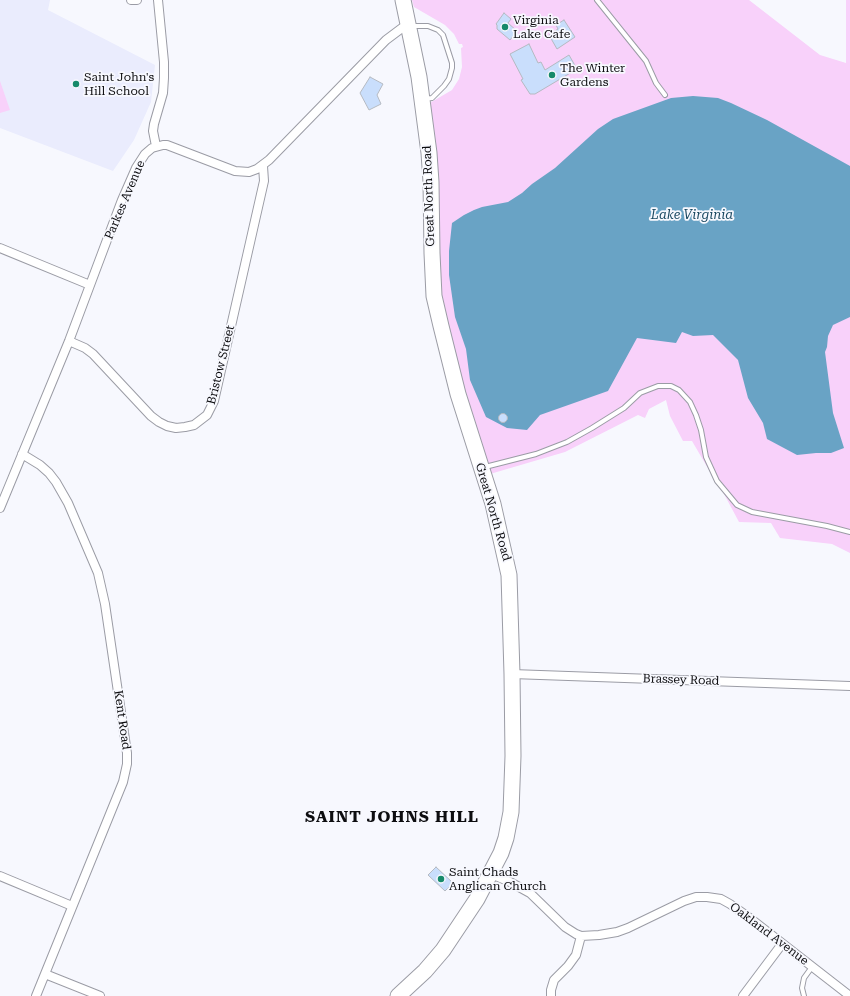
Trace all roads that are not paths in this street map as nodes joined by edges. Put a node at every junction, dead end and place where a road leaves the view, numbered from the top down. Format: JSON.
{"nodes":[{"id":1,"x":131,"y":0,"type":"edge"},
{"id":2,"x":137,"y":0,"type":"edge"},
{"id":3,"x":158,"y":0,"type":"edge"},
{"id":4,"x":403,"y":0,"type":"edge"},
{"id":5,"x":597,"y":0,"type":"edge"},
{"id":6,"x":409,"y":25,"type":"junction"},
{"id":7,"x":665,"y":95,"type":"dead end"},
{"id":8,"x":422,"y":100,"type":"junction"},
{"id":9,"x":156,"y":146,"type":"junction"},
{"id":10,"x":262,"y":166,"type":"junction"},
{"id":11,"x":0,"y":248,"type":"edge"},
{"id":12,"x":90,"y":285,"type":"junction"},
{"id":13,"x":69,"y":341,"type":"junction"},
{"id":14,"x":22,"y":454,"type":"junction"},
{"id":15,"x":481,"y":469,"type":"junction"},
{"id":16,"x":0,"y":508,"type":"edge"},
{"id":17,"x":850,"y":532,"type":"edge"},
{"id":18,"x":512,"y":674,"type":"junction"},
{"id":19,"x":850,"y":686,"type":"edge"},
{"id":20,"x":491,"y":874,"type":"junction"},
{"id":21,"x":0,"y":876,"type":"edge"},
{"id":22,"x":72,"y":906,"type":"junction"},
{"id":23,"x":581,"y":936,"type":"junction"},
{"id":24,"x":782,"y":944,"type":"junction"},
{"id":25,"x":812,"y":966,"type":"junction"},
{"id":26,"x":45,"y":974,"type":"junction"},
{"id":27,"x":36,"y":996,"type":"edge"},
{"id":28,"x":100,"y":996,"type":"edge"},
{"id":29,"x":398,"y":996,"type":"edge"},
{"id":30,"x":551,"y":996,"type":"edge"},
{"id":31,"x":743,"y":996,"type":"edge"},
{"id":32,"x":804,"y":996,"type":"edge"},
{"id":33,"x":850,"y":996,"type":"edge"}],
"edges":[{"from":1,"to":2,"type":"street"},
{"from":3,"to":9,"type":"street"},
{"from":4,"to":6,"type":"highway","name":"Great North Road"},
{"from":5,"to":7,"type":"lane"},
{"from":6,"to":8,"type":"highway","name":"Great North Road"},
{"from":6,"to":8,"type":"lane"},
{"from":6,"to":10,"type":"street"},
{"from":8,"to":15,"type":"highway","name":"Great North Road"},
{"from":9,"to":10,"type":"street"},
{"from":9,"to":12,"type":"street","name":"Parkes Avenue"},
{"from":10,"to":13,"type":"street","name":"Bristow Street"},
{"from":11,"to":12,"type":"street"},
{"from":12,"to":13,"type":"street","name":"Parkes Avenue"},
{"from":13,"to":14,"type":"street","name":"Parkes Avenue"},
{"from":14,"to":16,"type":"street","name":"Parkes Avenue"},
{"from":14,"to":22,"type":"street","name":"Kent Road"},
{"from":15,"to":17,"type":"lane"},
{"from":15,"to":18,"type":"highway","name":"Great North Road"},
{"from":18,"to":19,"type":"street","name":"Brassey Road"},
{"from":18,"to":20,"type":"highway","name":"Great North Road"},
{"from":20,"to":23,"type":"street"},
{"from":20,"to":29,"type":"highway","name":"Great North Road"},
{"from":21,"to":22,"type":"street"},
{"from":22,"to":26,"type":"street","name":"Kent Road"},
{"from":23,"to":24,"type":"street","name":"Oakland Avenue"},
{"from":23,"to":30,"type":"street"},
{"from":24,"to":25,"type":"street","name":"Oakland Avenue"},
{"from":24,"to":31,"type":"street"},
{"from":25,"to":32,"type":"lane"},
{"from":25,"to":33,"type":"street","name":"Oakland Avenue"},
{"from":26,"to":27,"type":"street","name":"Kent Road"},
{"from":26,"to":28,"type":"street"}]}
